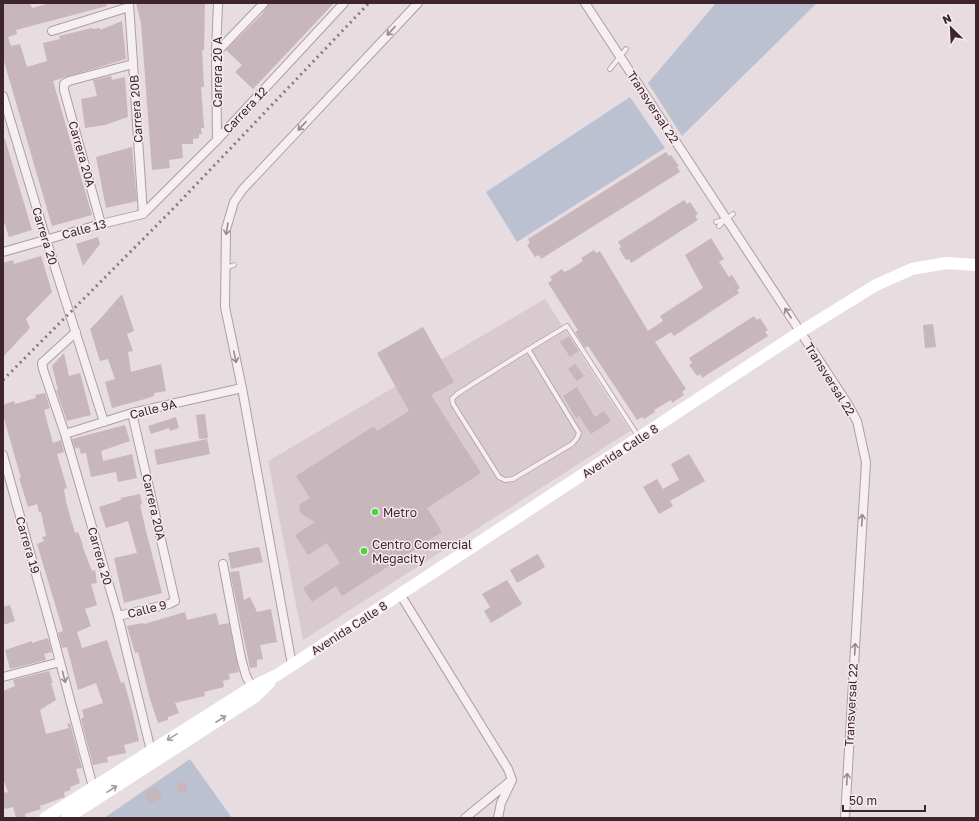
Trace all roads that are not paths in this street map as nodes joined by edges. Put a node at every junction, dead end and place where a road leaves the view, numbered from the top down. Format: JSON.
{"nodes":[{"id":1,"x":218,"y":3,"type":"edge"},
{"id":2,"x":264,"y":3,"type":"edge"},
{"id":3,"x":344,"y":3,"type":"edge"},
{"id":4,"x":418,"y":3,"type":"edge"},
{"id":5,"x":585,"y":3,"type":"edge"},
{"id":6,"x":129,"y":5,"type":"edge"},
{"id":7,"x":52,"y":32,"type":"dead end"},
{"id":8,"x":626,"y":49,"type":"dead end"},
{"id":9,"x":216,"y":53,"type":"junction"},
{"id":10,"x":620,"y":56,"type":"junction"},
{"id":11,"x":133,"y":64,"type":"junction"},
{"id":12,"x":610,"y":68,"type":"dead end"},
{"id":13,"x":3,"y":96,"type":"edge"},
{"id":14,"x":217,"y":140,"type":"junction"},
{"id":15,"x":144,"y":214,"type":"junction"},
{"id":16,"x":729,"y":217,"type":"junction"},
{"id":17,"x":716,"y":222,"type":"dead end"},
{"id":18,"x":101,"y":224,"type":"junction"},
{"id":19,"x":718,"y":226,"type":"dead end"},
{"id":20,"x":46,"y":239,"type":"junction"},
{"id":21,"x":3,"y":252,"type":"edge"},
{"id":22,"x":234,"y":265,"type":"dead end"},
{"id":23,"x":976,"y":265,"type":"edge"},
{"id":24,"x":226,"y":268,"type":"junction"},
{"id":25,"x":76,"y":332,"type":"junction"},
{"id":26,"x":800,"y":332,"type":"junction"},
{"id":27,"x":528,"y":349,"type":"junction"},
{"id":28,"x":242,"y":388,"type":"junction"},
{"id":29,"x":132,"y":414,"type":"junction"},
{"id":30,"x":104,"y":422,"type":"junction"},
{"id":31,"x":65,"y":434,"type":"junction"},
{"id":32,"x":639,"y":438,"type":"junction"},
{"id":33,"x":3,"y":455,"type":"edge"},
{"id":34,"x":223,"y":564,"type":"dead end"},
{"id":35,"x":400,"y":594,"type":"junction"},
{"id":36,"x":175,"y":601,"type":"joint"},
{"id":37,"x":118,"y":616,"type":"junction"},
{"id":38,"x":60,"y":662,"type":"junction"},
{"id":39,"x":292,"y":665,"type":"junction"},
{"id":40,"x":277,"y":675,"type":"junction"},
{"id":41,"x":3,"y":677,"type":"edge"},
{"id":42,"x":252,"y":687,"type":"junction"},
{"id":43,"x":151,"y":751,"type":"junction"},
{"id":44,"x":512,"y":780,"type":"junction"},
{"id":45,"x":95,"y":794,"type":"junction"},
{"id":46,"x":51,"y":816,"type":"edge"},
{"id":47,"x":67,"y":818,"type":"edge"},
{"id":48,"x":465,"y":818,"type":"edge"},
{"id":49,"x":498,"y":818,"type":"edge"},
{"id":50,"x":844,"y":818,"type":"edge"}],
"edges":[{"from":1,"to":9,"type":"street","name":"Carrera 20 A"},
{"from":2,"to":9,"type":"street"},
{"from":3,"to":14,"type":"street","name":"Carrera 12"},
{"from":4,"to":24,"type":"street","one_way":true},
{"from":5,"to":10,"type":"street","name":"Transversal 22"},
{"from":6,"to":7,"type":"street"},
{"from":6,"to":11,"type":"street","name":"Carrera 20B"},
{"from":8,"to":10,"type":"lane"},
{"from":9,"to":14,"type":"street","name":"Carrera 20 A"},
{"from":10,"to":12,"type":"lane"},
{"from":10,"to":16,"type":"street","name":"Transversal 22"},
{"from":11,"to":15,"type":"street","name":"Carrera 20B"},
{"from":11,"to":18,"type":"street","name":"Carrera 20A"},
{"from":13,"to":20,"type":"street","name":"Carrera 20"},
{"from":14,"to":15,"type":"street","name":"Carrera 12"},
{"from":15,"to":18,"type":"street","name":"Calle 13"},
{"from":16,"to":17,"type":"lane"},
{"from":16,"to":19,"type":"lane"},
{"from":26,"to":16,"type":"street","name":"Transversal 22","one_way":true},
{"from":18,"to":20,"type":"street","name":"Calle 13"},
{"from":20,"to":21,"type":"street","name":"Calle 13"},
{"from":20,"to":25,"type":"street","name":"Carrera 20"},
{"from":22,"to":24,"type":"lane"},
{"from":23,"to":26,"type":"main road","name":"Avenida Calle 8"},
{"from":24,"to":28,"type":"street","one_way":true},
{"from":25,"to":30,"type":"street","name":"Carrera 20"},
{"from":25,"to":31,"type":"street","name":"Carrera 20"},
{"from":26,"to":32,"type":"main road","name":"Avenida Calle 8"},
{"from":50,"to":26,"type":"street","name":"Transversal 22","one_way":true},
{"from":27,"to":27,"type":"lane"},
{"from":27,"to":32,"type":"lane"},
{"from":28,"to":29,"type":"street","name":"Calle 9A"},
{"from":28,"to":39,"type":"street"},
{"from":29,"to":30,"type":"street","name":"Calle 9A"},
{"from":29,"to":36,"type":"street","name":"Carrera 20A"},
{"from":30,"to":31,"type":"street","name":"Calle 9A"},
{"from":31,"to":37,"type":"street","name":"Carrera 20"},
{"from":32,"to":35,"type":"main road","name":"Avenida Calle 8"},
{"from":33,"to":38,"type":"street","name":"Carrera 19"},
{"from":34,"to":42,"type":"street"},
{"from":35,"to":39,"type":"main road","name":"Avenida Calle 8"},
{"from":35,"to":44,"type":"street"},
{"from":36,"to":37,"type":"street","name":"Calle 9"},
{"from":37,"to":43,"type":"street","name":"Carrera 20"},
{"from":38,"to":41,"type":"street"},
{"from":38,"to":45,"type":"street","name":"Carrera 19","one_way":true},
{"from":39,"to":40,"type":"main road","name":"Avenida Calle 8"},
{"from":40,"to":42,"type":"main road","name":"Avenida Calle 8"},
{"from":45,"to":40,"type":"main road","name":"Avenida Calle 8","one_way":true},
{"from":42,"to":43,"type":"main road","name":"Avenida Calle 8","one_way":true},
{"from":43,"to":45,"type":"main road","name":"Avenida Calle 8"},
{"from":44,"to":48,"type":"street"},
{"from":44,"to":49,"type":"street"},
{"from":45,"to":46,"type":"main road","name":"Avenida Calle 8"},
{"from":45,"to":47,"type":"main road","name":"Avenida Calle 8"}]}
